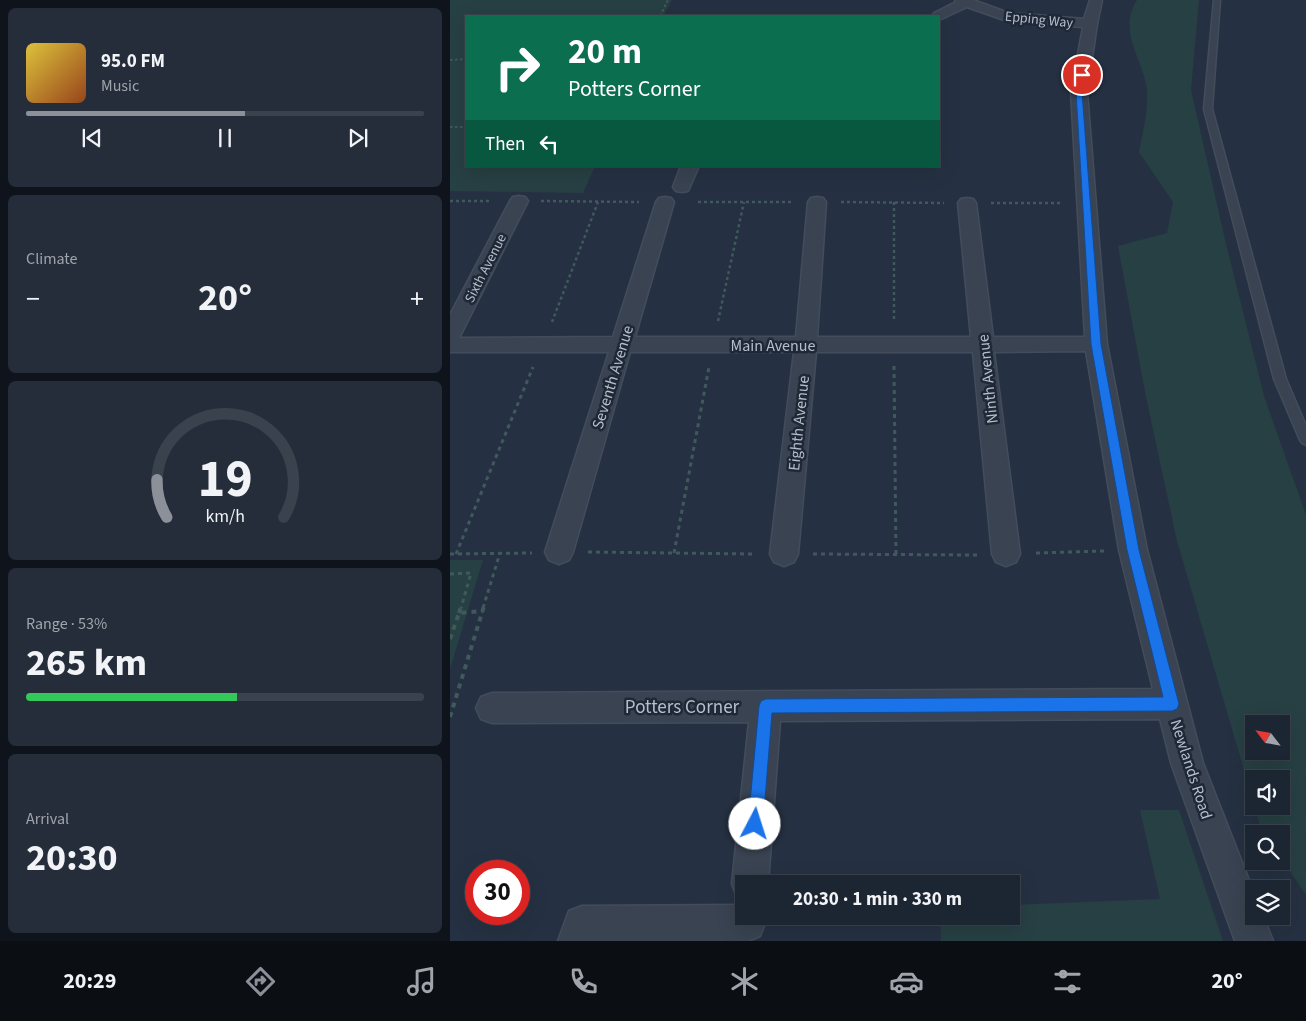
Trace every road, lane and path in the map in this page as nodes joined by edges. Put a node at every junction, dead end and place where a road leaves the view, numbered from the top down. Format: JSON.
{"nodes":[{"id":1,"x":668,"y":0,"type":"edge"},
{"id":2,"x":1096,"y":0,"type":"edge"},
{"id":3,"x":1218,"y":0,"type":"edge"},
{"id":4,"x":963,"y":2,"type":"edge"},
{"id":5,"x":660,"y":15,"type":"edge"},
{"id":6,"x":940,"y":15,"type":"edge"},
{"id":7,"x":1090,"y":24,"type":"junction"},
{"id":8,"x":465,"y":59,"type":"edge"},
{"id":9,"x":450,"y":60,"type":"edge"},
{"id":10,"x":450,"y":127,"type":"edge"},
{"id":11,"x":465,"y":127,"type":"edge"},
{"id":12,"x":690,"y":167,"type":"edge"},
{"id":13,"x":682,"y":187,"type":"dead end"},
{"id":14,"x":519,"y":201,"type":"junction"},
{"id":15,"x":451,"y":202,"type":"edge"},
{"id":16,"x":598,"y":202,"type":"junction"},
{"id":17,"x":665,"y":202,"type":"junction"},
{"id":18,"x":744,"y":202,"type":"junction"},
{"id":19,"x":817,"y":202,"type":"junction"},
{"id":20,"x":894,"y":202,"type":"junction"},
{"id":21,"x":967,"y":203,"type":"junction"},
{"id":22,"x":1086,"y":203,"type":"junction"},
{"id":23,"x":450,"y":335,"type":"edge"},
{"id":24,"x":984,"y":344,"type":"junction"},
{"id":25,"x":1096,"y":344,"type":"junction"},
{"id":26,"x":450,"y":345,"type":"edge"},
{"id":27,"x":543,"y":345,"type":"junction"},
{"id":28,"x":622,"y":345,"type":"junction"},
{"id":29,"x":713,"y":345,"type":"junction"},
{"id":30,"x":806,"y":345,"type":"junction"},
{"id":31,"x":894,"y":345,"type":"junction"},
{"id":32,"x":1306,"y":440,"type":"edge"},
{"id":33,"x":559,"y":552,"type":"dead end"},
{"id":34,"x":500,"y":553,"type":"dead end"},
{"id":35,"x":674,"y":553,"type":"dead end"},
{"id":36,"x":456,"y":554,"type":"dead end"},
{"id":37,"x":784,"y":554,"type":"dead end"},
{"id":38,"x":1006,"y":554,"type":"dead end"},
{"id":39,"x":896,"y":556,"type":"dead end"},
{"id":40,"x":450,"y":574,"type":"edge"},
{"id":41,"x":483,"y":611,"type":"junction"},
{"id":42,"x":459,"y":613,"type":"junction"},
{"id":43,"x":450,"y":639,"type":"edge"},
{"id":44,"x":1172,"y":704,"type":"junction"},
{"id":45,"x":766,"y":706,"type":"junction"},
{"id":46,"x":492,"y":708,"type":"dead end"},
{"id":47,"x":450,"y":717,"type":"edge"},
{"id":48,"x":751,"y":875,"type":"edge"},
{"id":49,"x":746,"y":927,"type":"edge"},
{"id":50,"x":578,"y":941,"type":"edge"},
{"id":51,"x":1254,"y":941,"type":"edge"}],
"edges":[{"from":1,"to":5,"type":"path"},
{"from":2,"to":7,"type":"street","name":"Newlands Road"},
{"from":3,"to":32,"type":"lane"},
{"from":4,"to":6,"type":"street"},
{"from":4,"to":7,"type":"street","name":"Epping Way"},
{"from":7,"to":22,"type":"street","name":"Newlands Road"},
{"from":8,"to":9,"type":"path"},
{"from":10,"to":11,"type":"path"},
{"from":12,"to":13,"type":"street"},
{"from":14,"to":15,"type":"path"},
{"from":14,"to":16,"type":"path"},
{"from":14,"to":23,"type":"street","name":"Sixth Avenue"},
{"from":16,"to":17,"type":"path"},
{"from":16,"to":27,"type":"path"},
{"from":17,"to":18,"type":"path"},
{"from":17,"to":28,"type":"street","name":"Seventh Avenue"},
{"from":18,"to":19,"type":"path"},
{"from":18,"to":29,"type":"path"},
{"from":19,"to":20,"type":"path"},
{"from":19,"to":30,"type":"street","name":"Eighth Avenue"},
{"from":20,"to":21,"type":"path"},
{"from":20,"to":31,"type":"path"},
{"from":21,"to":22,"type":"path"},
{"from":21,"to":24,"type":"street","name":"Ninth Avenue"},
{"from":22,"to":25,"type":"street","name":"Newlands Road"},
{"from":24,"to":25,"type":"street","name":"Main Avenue"},
{"from":24,"to":31,"type":"street","name":"Main Avenue"},
{"from":24,"to":38,"type":"street","name":"Ninth Avenue"},
{"from":25,"to":44,"type":"street","name":"Newlands Road"},
{"from":26,"to":27,"type":"street","name":"Main Avenue"},
{"from":27,"to":28,"type":"street","name":"Main Avenue"},
{"from":27,"to":36,"type":"path"},
{"from":28,"to":29,"type":"street","name":"Main Avenue"},
{"from":28,"to":33,"type":"street","name":"Seventh Avenue"},
{"from":29,"to":30,"type":"street","name":"Main Avenue"},
{"from":29,"to":35,"type":"path"},
{"from":30,"to":31,"type":"street","name":"Main Avenue"},
{"from":30,"to":37,"type":"street","name":"Eighth Avenue"},
{"from":31,"to":39,"type":"path"},
{"from":34,"to":41,"type":"path"},
{"from":40,"to":42,"type":"path"},
{"from":41,"to":42,"type":"path"},
{"from":41,"to":47,"type":"path"},
{"from":42,"to":43,"type":"path"},
{"from":44,"to":45,"type":"street","name":"Potters Corner"},
{"from":44,"to":51,"type":"street","name":"Newlands Road"},
{"from":45,"to":46,"type":"street","name":"Potters Corner"},
{"from":45,"to":48,"type":"street"},
{"from":49,"to":50,"type":"street"}]}
